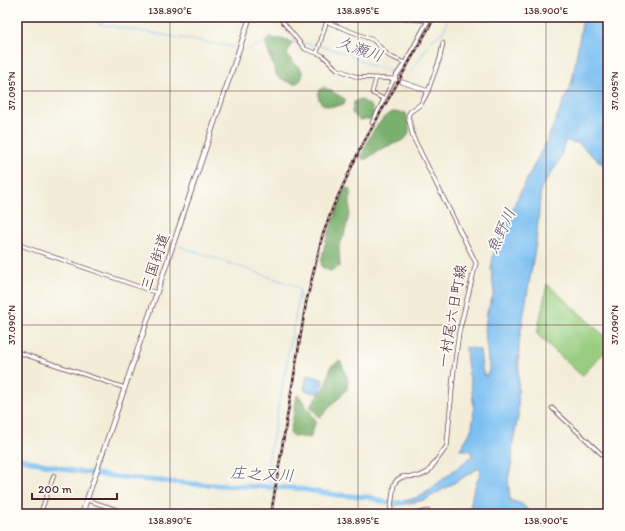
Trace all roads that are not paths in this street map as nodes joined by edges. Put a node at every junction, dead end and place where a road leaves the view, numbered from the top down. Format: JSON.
{"nodes":[{"id":1,"x":250,"y":17,"type":"edge"},
{"id":2,"x":279,"y":17,"type":"edge"},
{"id":3,"x":328,"y":17,"type":"edge"},
{"id":4,"x":397,"y":17,"type":"edge"},
{"id":5,"x":430,"y":17,"type":"edge"},
{"id":6,"x":428,"y":21,"type":"junction"},
{"id":7,"x":327,"y":22,"type":"junction"},
{"id":8,"x":443,"y":43,"type":"dead end"},
{"id":9,"x":317,"y":53,"type":"junction"},
{"id":10,"x":405,"y":63,"type":"junction"},
{"id":11,"x":376,"y":78,"type":"junction"},
{"id":12,"x":395,"y":79,"type":"junction"},
{"id":13,"x":402,"y":82,"type":"dead end"},
{"id":14,"x":428,"y":91,"type":"junction"},
{"id":15,"x":384,"y":99,"type":"junction"},
{"id":16,"x":372,"y":123,"type":"dead end"},
{"id":17,"x":17,"y":244,"type":"edge"},
{"id":18,"x":157,"y":293,"type":"junction"},
{"id":19,"x":17,"y":352,"type":"edge"},
{"id":20,"x":125,"y":388,"type":"junction"},
{"id":21,"x":552,"y":408,"type":"dead end"},
{"id":22,"x":608,"y":460,"type":"edge"},
{"id":23,"x":54,"y":475,"type":"dead end"},
{"id":24,"x":87,"y":500,"type":"junction"},
{"id":25,"x":428,"y":511,"type":"dead end"},
{"id":26,"x":40,"y":514,"type":"edge"},
{"id":27,"x":82,"y":514,"type":"edge"},
{"id":28,"x":130,"y":514,"type":"edge"},
{"id":29,"x":390,"y":514,"type":"edge"},
{"id":30,"x":414,"y":514,"type":"edge"}],
"edges":[{"from":1,"to":18,"type":"highway","name":"三国街道"},
{"from":2,"to":9,"type":"street"},
{"from":3,"to":7,"type":"street"},
{"from":4,"to":6,"type":"street"},
{"from":5,"to":6,"type":"main road"},
{"from":6,"to":10,"type":"main road"},
{"from":7,"to":9,"type":"street"},
{"from":7,"to":10,"type":"street"},
{"from":8,"to":14,"type":"street"},
{"from":9,"to":11,"type":"street"},
{"from":10,"to":12,"type":"main road"},
{"from":11,"to":12,"type":"street"},
{"from":11,"to":15,"type":"street"},
{"from":12,"to":15,"type":"street"},
{"from":13,"to":14,"type":"main road"},
{"from":14,"to":29,"type":"main road","name":"一村尾六日町線"},
{"from":15,"to":16,"type":"street"},
{"from":17,"to":18,"type":"street"},
{"from":18,"to":20,"type":"highway","name":"三国街道"},
{"from":19,"to":20,"type":"street"},
{"from":20,"to":24,"type":"highway","name":"三国街道"},
{"from":21,"to":22,"type":"street"},
{"from":23,"to":26,"type":"street"},
{"from":24,"to":27,"type":"highway","name":"三国街道"},
{"from":24,"to":28,"type":"street"},
{"from":25,"to":30,"type":"street"}]}
